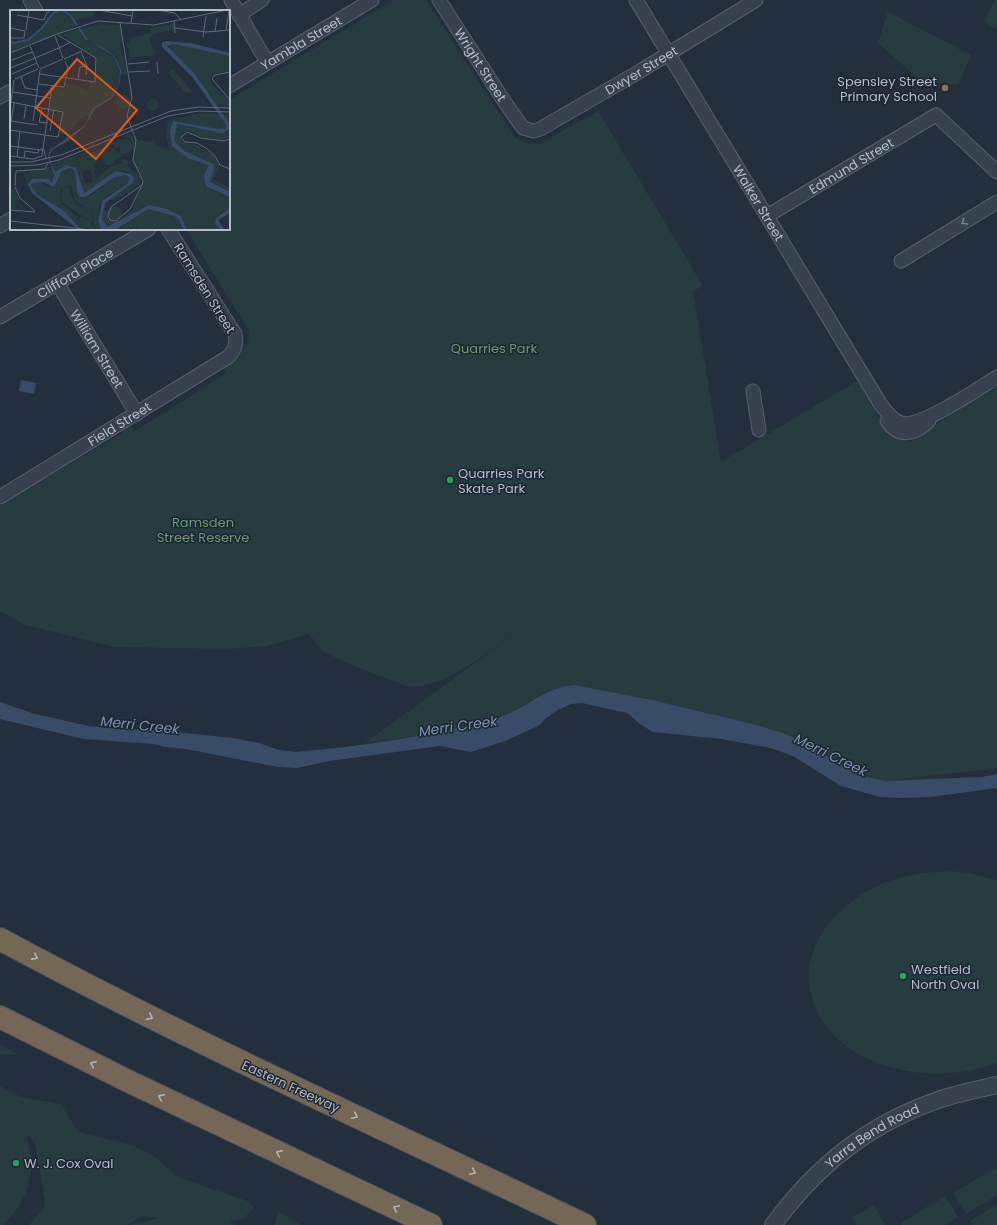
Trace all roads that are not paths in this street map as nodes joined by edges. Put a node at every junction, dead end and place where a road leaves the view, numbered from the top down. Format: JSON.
{"nodes":[{"id":1,"x":30,"y":0,"type":"edge"},
{"id":2,"x":230,"y":0,"type":"edge"},
{"id":3,"x":262,"y":0,"type":"edge"},
{"id":4,"x":372,"y":0,"type":"edge"},
{"id":5,"x":439,"y":0,"type":"edge"},
{"id":6,"x":636,"y":0,"type":"edge"},
{"id":7,"x":756,"y":0,"type":"edge"},
{"id":8,"x":35,"y":10,"type":"edge"},
{"id":9,"x":239,"y":14,"type":"junction"},
{"id":10,"x":668,"y":53,"type":"junction"},
{"id":11,"x":268,"y":62,"type":"junction"},
{"id":12,"x":230,"y":85,"type":"edge"},
{"id":13,"x":10,"y":92,"type":"edge"},
{"id":14,"x":0,"y":97,"type":"edge"},
{"id":15,"x":523,"y":128,"type":"joint"},
{"id":16,"x":997,"y":172,"type":"edge"},
{"id":17,"x":997,"y":202,"type":"edge"},
{"id":18,"x":767,"y":216,"type":"junction"},
{"id":19,"x":10,"y":220,"type":"edge"},
{"id":20,"x":0,"y":226,"type":"edge"},
{"id":21,"x":147,"y":230,"type":"edge"},
{"id":22,"x":169,"y":230,"type":"edge"},
{"id":23,"x":901,"y":261,"type":"dead end"},
{"id":24,"x":57,"y":283,"type":"junction"},
{"id":25,"x":0,"y":317,"type":"edge"},
{"id":26,"x":236,"y":348,"type":"joint"},
{"id":27,"x":997,"y":377,"type":"edge"},
{"id":28,"x":753,"y":391,"type":"dead end"},
{"id":29,"x":137,"y":414,"type":"junction"},
{"id":30,"x":759,"y":430,"type":"dead end"},
{"id":31,"x":0,"y":497,"type":"edge"},
{"id":32,"x":0,"y":939,"type":"edge"},
{"id":33,"x":0,"y":1017,"type":"edge"},
{"id":34,"x":997,"y":1085,"type":"edge"},
{"id":35,"x":431,"y":1225,"type":"edge"},
{"id":36,"x":584,"y":1225,"type":"edge"},
{"id":37,"x":773,"y":1225,"type":"edge"}],
"edges":[{"from":1,"to":8,"type":"street"},
{"from":2,"to":9,"type":"street"},
{"from":3,"to":9,"type":"street"},
{"from":4,"to":11,"type":"street","name":"Yambla Street"},
{"from":5,"to":15,"type":"street","name":"Wright Street"},
{"from":6,"to":10,"type":"street","name":"Walker Street"},
{"from":7,"to":10,"type":"street","name":"Dwyer Street"},
{"from":9,"to":11,"type":"street"},
{"from":10,"to":15,"type":"street","name":"Dwyer Street"},
{"from":10,"to":18,"type":"street","name":"Walker Street"},
{"from":11,"to":12,"type":"street","name":"Yambla Street"},
{"from":13,"to":14,"type":"street"},
{"from":16,"to":18,"type":"street","name":"Edmund Street"},
{"from":17,"to":23,"type":"street","one_way":true},
{"from":18,"to":27,"type":"street","name":"Walker Street"},
{"from":19,"to":20,"type":"street"},
{"from":21,"to":24,"type":"street","name":"Clifford Place"},
{"from":22,"to":26,"type":"street","name":"Ramsden Street"},
{"from":24,"to":25,"type":"street","name":"Clifford Place"},
{"from":24,"to":29,"type":"street","name":"William Street"},
{"from":26,"to":29,"type":"street","name":"Field Street"},
{"from":28,"to":30,"type":"street"},
{"from":29,"to":31,"type":"street","name":"Field Street"},
{"from":32,"to":36,"type":"highway","name":"Eastern Freeway","one_way":true},
{"from":35,"to":33,"type":"highway","one_way":true},
{"from":34,"to":37,"type":"street","name":"Yarra Bend Road"}]}
